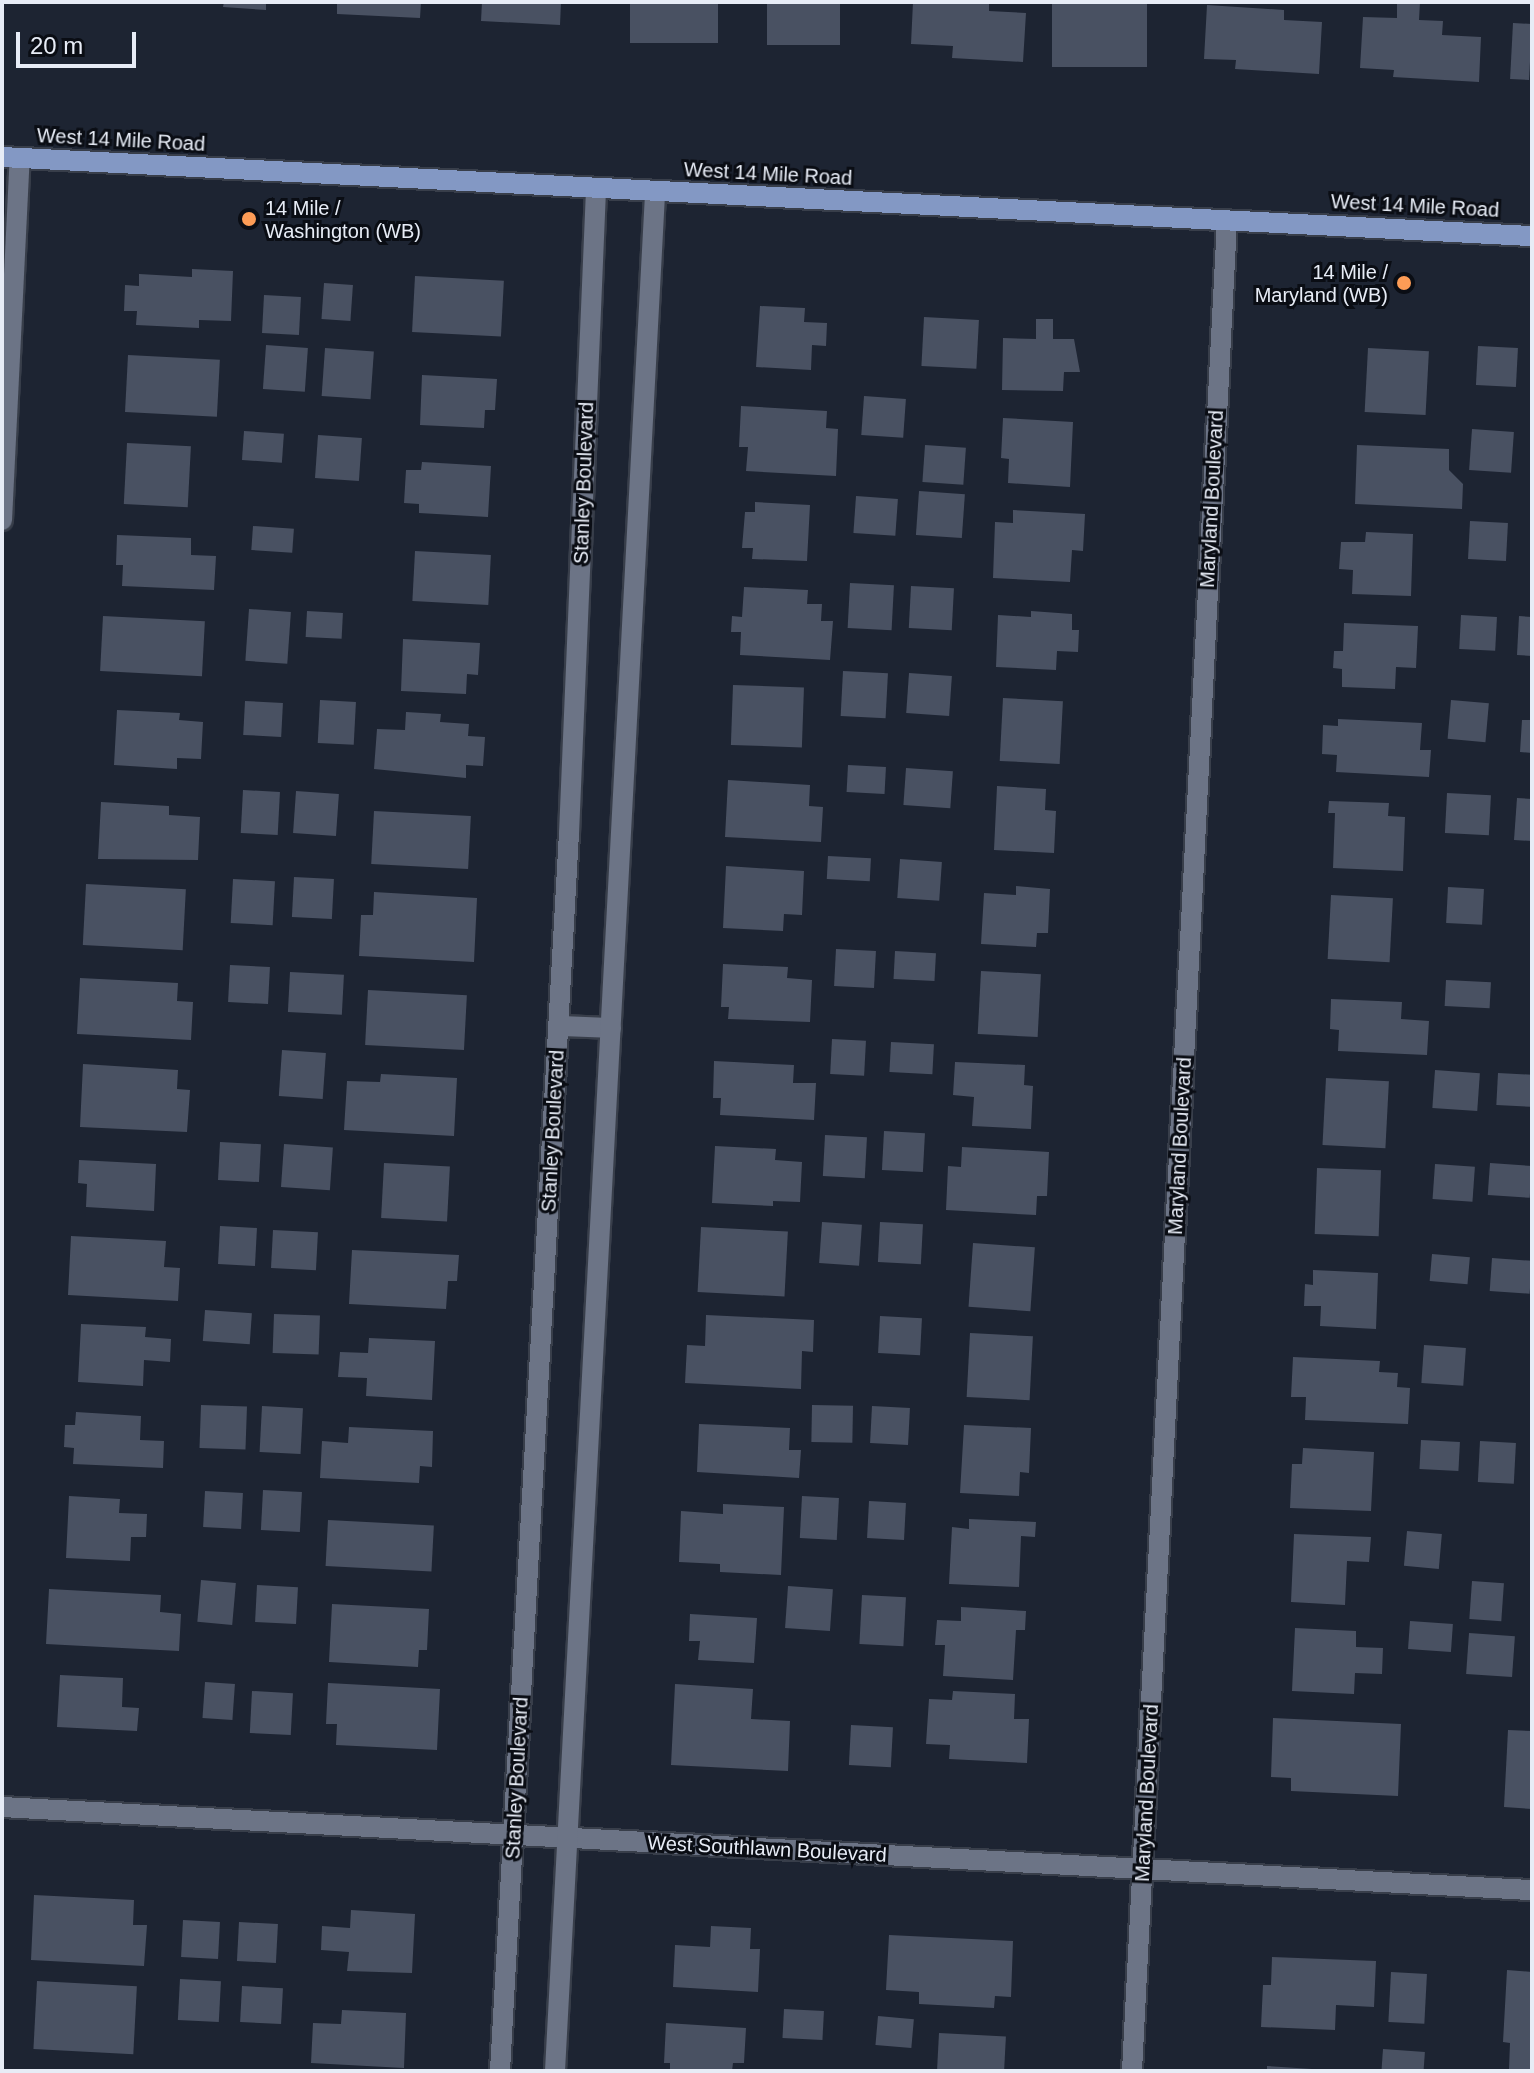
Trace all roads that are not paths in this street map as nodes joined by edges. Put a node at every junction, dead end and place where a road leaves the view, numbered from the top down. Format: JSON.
{"nodes":[{"id":1,"x":11,"y":158,"type":"edge"},
{"id":2,"x":596,"y":190,"type":"junction"},
{"id":3,"x":655,"y":192,"type":"junction"},
{"id":4,"x":1227,"y":221,"type":"junction"},
{"id":5,"x":1532,"y":236,"type":"edge"},
{"id":6,"x":2,"y":520,"type":"edge"},
{"id":7,"x":559,"y":1026,"type":"junction"},
{"id":8,"x":611,"y":1028,"type":"junction"},
{"id":9,"x":2,"y":1807,"type":"edge"},
{"id":10,"x":513,"y":1834,"type":"junction"},
{"id":11,"x":567,"y":1837,"type":"junction"},
{"id":12,"x":1143,"y":1870,"type":"junction"},
{"id":13,"x":1532,"y":1890,"type":"edge"},
{"id":14,"x":500,"y":2071,"type":"edge"},
{"id":15,"x":555,"y":2071,"type":"edge"},
{"id":16,"x":1132,"y":2071,"type":"edge"}],
"edges":[{"from":1,"to":2,"type":"main road","name":"West 14 Mile Road"},
{"from":1,"to":6,"type":"street"},
{"from":2,"to":3,"type":"main road","name":"West 14 Mile Road"},
{"from":2,"to":7,"type":"street","name":"Stanley Boulevard"},
{"from":3,"to":4,"type":"main road","name":"West 14 Mile Road"},
{"from":3,"to":8,"type":"street"},
{"from":4,"to":5,"type":"main road","name":"West 14 Mile Road"},
{"from":4,"to":12,"type":"street","name":"Maryland Boulevard"},
{"from":7,"to":8,"type":"street"},
{"from":7,"to":10,"type":"street","name":"Stanley Boulevard"},
{"from":8,"to":11,"type":"street"},
{"from":9,"to":10,"type":"street","name":"West Southlawn Boulevard"},
{"from":10,"to":11,"type":"street","name":"West Southlawn Boulevard"},
{"from":10,"to":14,"type":"street","name":"Stanley Boulevard"},
{"from":11,"to":12,"type":"street","name":"West Southlawn Boulevard"},
{"from":11,"to":15,"type":"street"},
{"from":12,"to":13,"type":"street","name":"West Southlawn Boulevard"},
{"from":12,"to":16,"type":"street","name":"Maryland Boulevard"}]}
